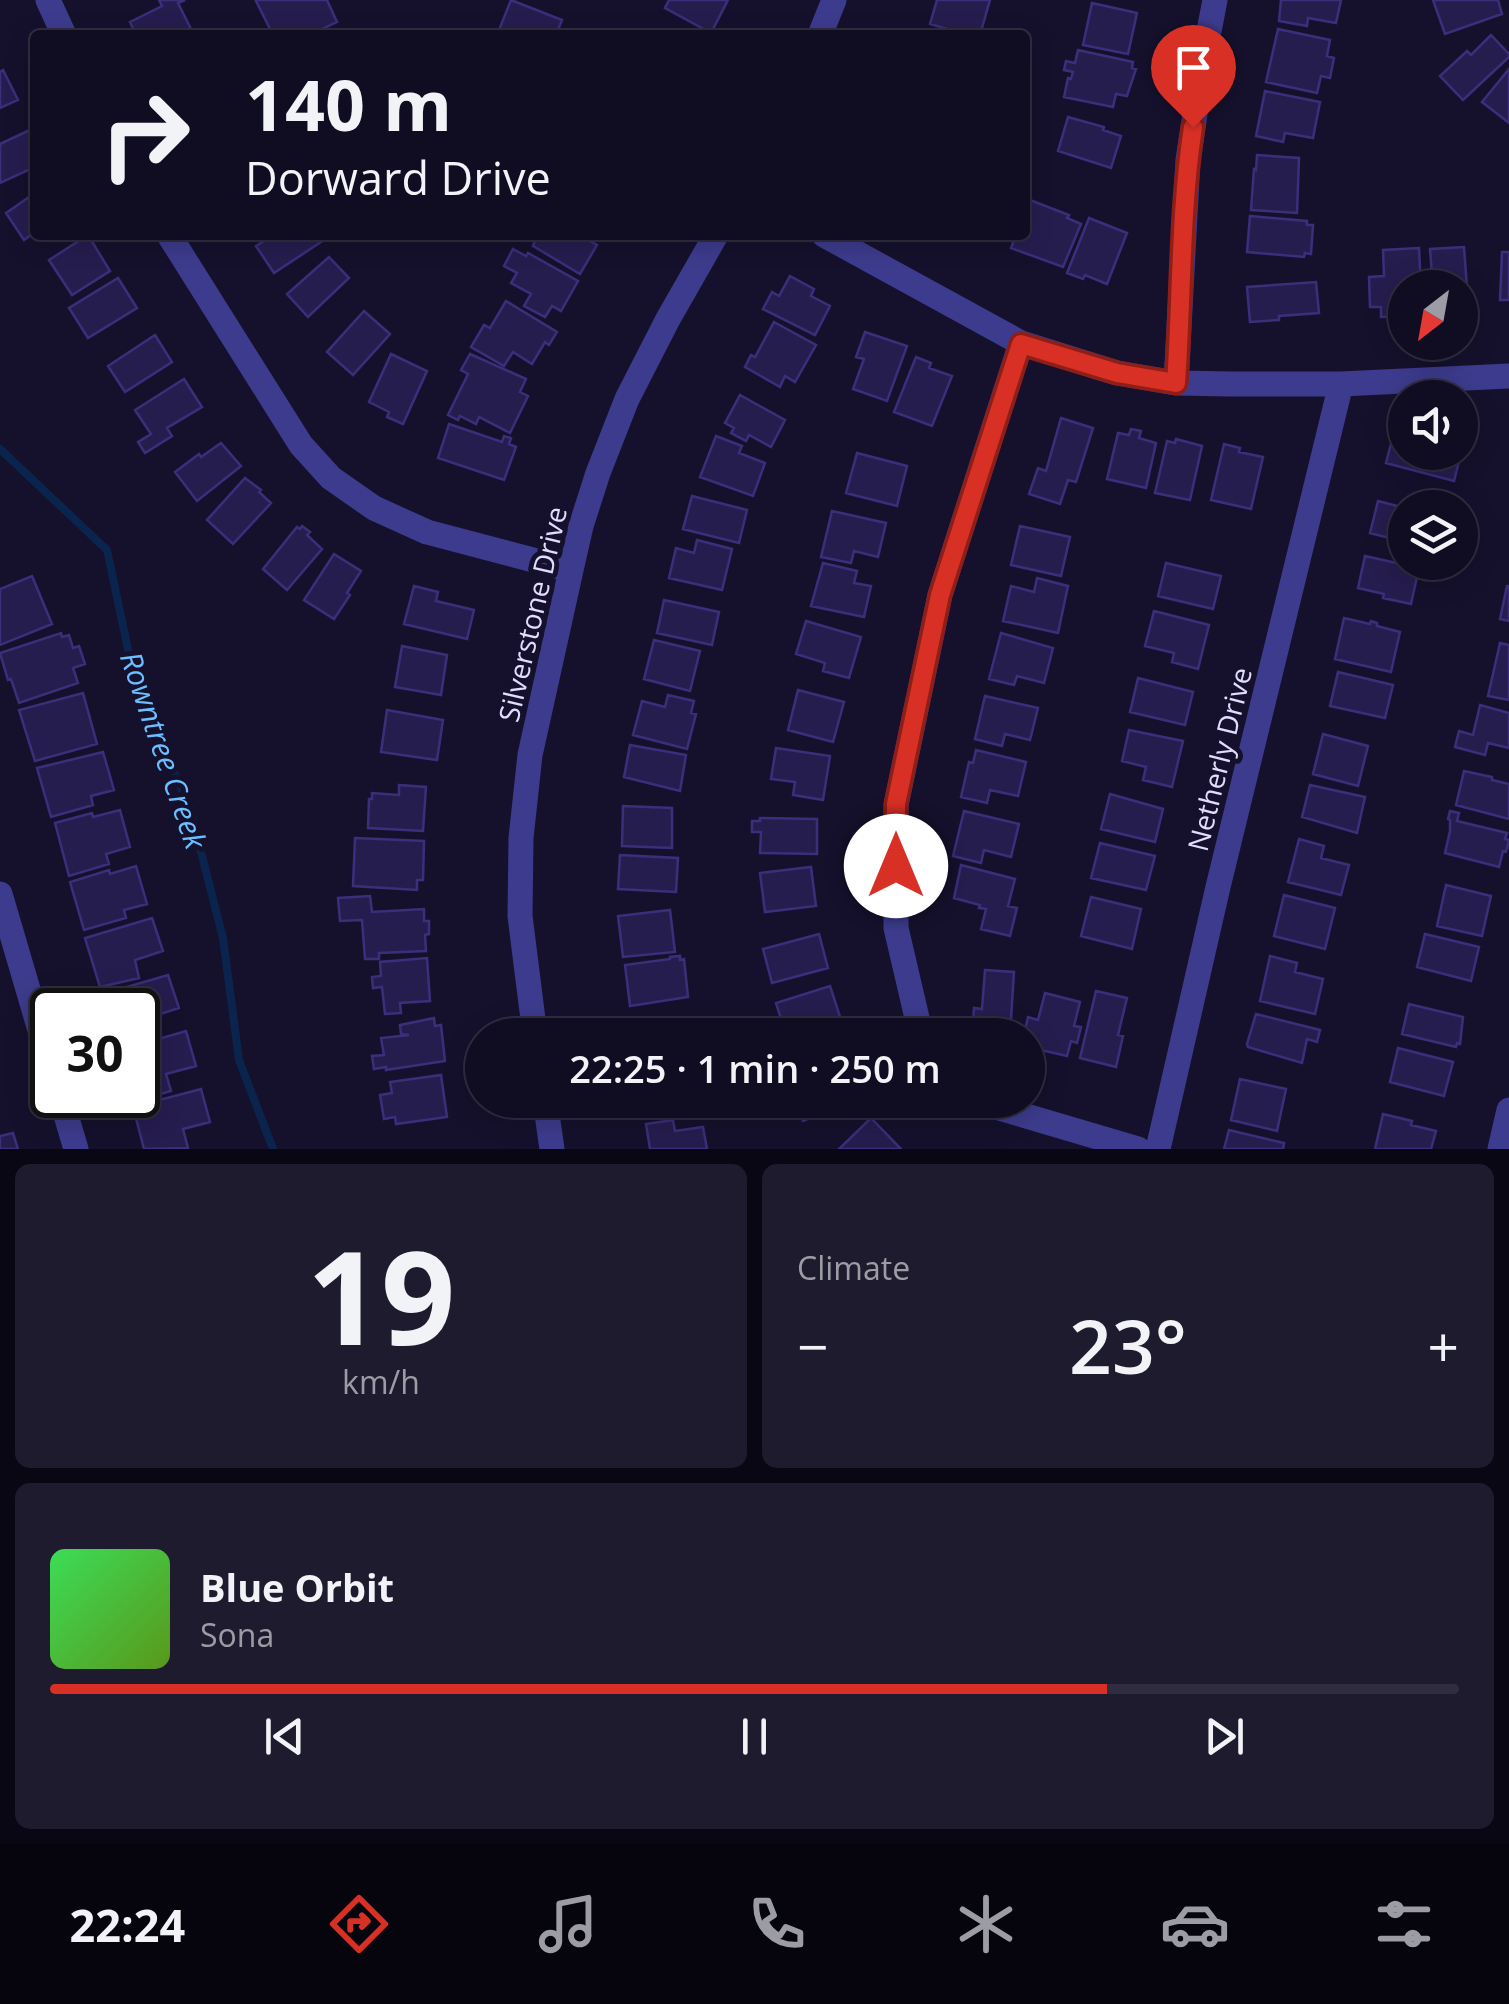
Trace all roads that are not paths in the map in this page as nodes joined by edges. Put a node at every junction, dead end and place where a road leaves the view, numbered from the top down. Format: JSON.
{"nodes":[{"id":1,"x":48,"y":0,"type":"edge"},
{"id":2,"x":834,"y":0,"type":"edge"},
{"id":3,"x":1216,"y":0,"type":"edge"},
{"id":4,"x":62,"y":30,"type":"edge"},
{"id":5,"x":822,"y":30,"type":"edge"},
{"id":6,"x":172,"y":240,"type":"edge"},
{"id":7,"x":713,"y":240,"type":"edge"},
{"id":8,"x":833,"y":240,"type":"edge"},
{"id":9,"x":1021,"y":344,"type":"junction"},
{"id":10,"x":1509,"y":376,"type":"edge"},
{"id":11,"x":1176,"y":383,"type":"junction"},
{"id":12,"x":1341,"y":384,"type":"junction"},
{"id":13,"x":571,"y":570,"type":"junction"},
{"id":14,"x":0,"y":894,"type":"edge"},
{"id":15,"x":30,"y":996,"type":"edge"},
{"id":16,"x":533,"y":1018,"type":"edge"},
{"id":17,"x":915,"y":1018,"type":"edge"},
{"id":18,"x":1509,"y":1110,"type":"edge"},
{"id":19,"x":67,"y":1118,"type":"edge"},
{"id":20,"x":548,"y":1118,"type":"edge"},
{"id":21,"x":1033,"y":1118,"type":"edge"},
{"id":22,"x":76,"y":1149,"type":"edge"},
{"id":23,"x":552,"y":1149,"type":"edge"},
{"id":24,"x":1138,"y":1149,"type":"edge"},
{"id":25,"x":1158,"y":1149,"type":"edge"},
{"id":26,"x":1500,"y":1149,"type":"edge"}],
"edges":[{"from":1,"to":4,"type":"street"},
{"from":2,"to":5,"type":"street"},
{"from":3,"to":11,"type":"street"},
{"from":6,"to":13,"type":"street"},
{"from":7,"to":13,"type":"street","name":"Silverstone Drive"},
{"from":8,"to":9,"type":"street"},
{"from":9,"to":11,"type":"street"},
{"from":9,"to":17,"type":"street"},
{"from":10,"to":12,"type":"street"},
{"from":11,"to":12,"type":"street"},
{"from":12,"to":25,"type":"street","name":"Netherly Drive"},
{"from":13,"to":16,"type":"street","name":"Silverstone Drive"},
{"from":14,"to":15,"type":"street"},
{"from":18,"to":26,"type":"street"},
{"from":19,"to":22,"type":"street"},
{"from":20,"to":23,"type":"street"},
{"from":21,"to":24,"type":"street"}]}
